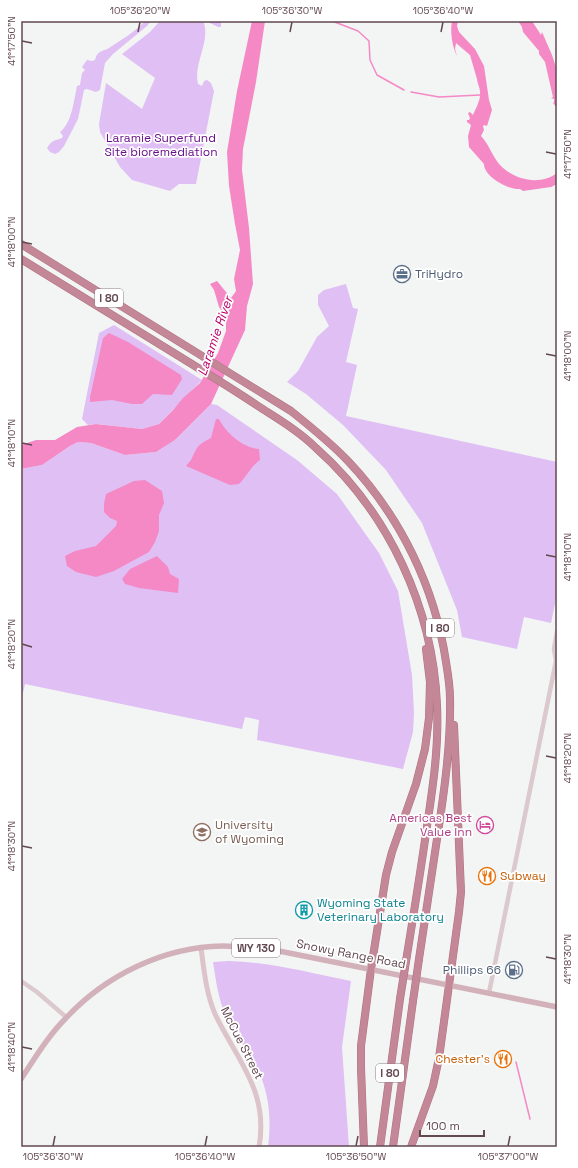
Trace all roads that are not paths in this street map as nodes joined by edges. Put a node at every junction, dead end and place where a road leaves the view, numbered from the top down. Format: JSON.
{"nodes":[{"id":1,"x":21,"y":244,"type":"edge"},
{"id":2,"x":21,"y":259,"type":"edge"},
{"id":3,"x":392,"y":544,"type":"junction"},
{"id":4,"x":557,"y":632,"type":"edge"},
{"id":5,"x":556,"y":660,"type":"edge"},
{"id":6,"x":450,"y":697,"type":"junction"},
{"id":7,"x":201,"y":948,"type":"junction"},
{"id":8,"x":371,"y":969,"type":"junction"},
{"id":9,"x":21,"y":981,"type":"edge"},
{"id":10,"x":449,"y":985,"type":"junction"},
{"id":11,"x":489,"y":993,"type":"junction"},
{"id":12,"x":557,"y":1007,"type":"edge"},
{"id":13,"x":66,"y":1017,"type":"junction"},
{"id":14,"x":21,"y":1079,"type":"edge"},
{"id":15,"x":258,"y":1147,"type":"edge"},
{"id":16,"x":364,"y":1147,"type":"edge"},
{"id":17,"x":380,"y":1147,"type":"edge"},
{"id":18,"x":392,"y":1147,"type":"edge"},
{"id":19,"x":411,"y":1147,"type":"edge"}],
"edges":[{"from":1,"to":6,"type":"highway","number":"I 80"},
{"from":2,"to":3,"type":"highway","number":"I 80"},
{"from":3,"to":8,"type":"highway"},
{"from":3,"to":17,"type":"highway","number":"I 80","bridge":true},
{"from":4,"to":5,"type":"street"},
{"from":5,"to":11,"type":"street"},
{"from":6,"to":10,"type":"highway"},
{"from":6,"to":18,"type":"highway","number":"I 80","bridge":true},
{"from":7,"to":8,"type":"main road","name":"Snowy Range Road","number":"WY 130"},
{"from":7,"to":13,"type":"main road","name":"Snowy Range Road","number":"WY 130"},
{"from":7,"to":15,"type":"main road","name":"McCue Street"},
{"from":8,"to":10,"type":"main road","name":"Snowy Range Road","number":"WY 130"},
{"from":8,"to":16,"type":"highway"},
{"from":9,"to":13,"type":"street"},
{"from":10,"to":11,"type":"main road","name":"Snowy Range Road","number":"WY 130"},
{"from":10,"to":19,"type":"highway"},
{"from":11,"to":12,"type":"main road","name":"Snowy Range Road","number":"WY 130"},
{"from":13,"to":14,"type":"main road","name":"Snowy Range Road","number":"WY 130"}]}
